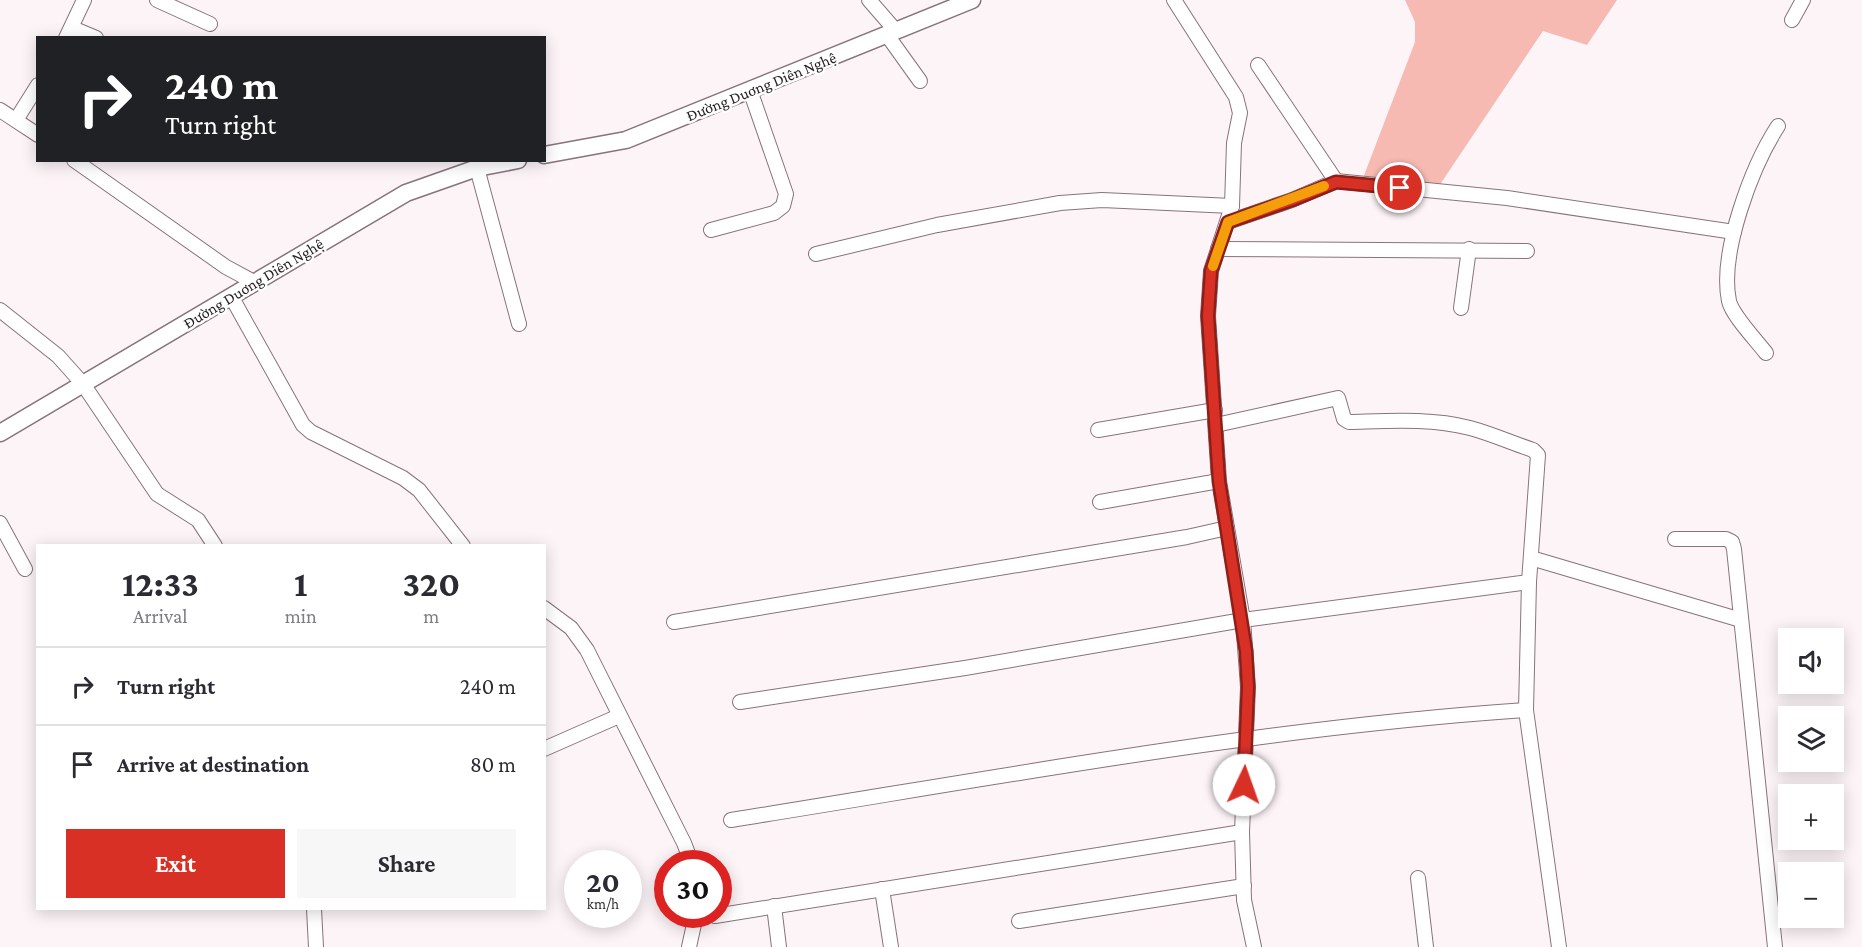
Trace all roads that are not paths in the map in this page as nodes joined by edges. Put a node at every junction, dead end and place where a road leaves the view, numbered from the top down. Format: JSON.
{"nodes":[{"id":1,"x":84,"y":0,"type":"edge"},
{"id":2,"x":157,"y":0,"type":"edge"},
{"id":3,"x":869,"y":0,"type":"edge"},
{"id":4,"x":972,"y":0,"type":"edge"},
{"id":5,"x":1174,"y":0,"type":"edge"},
{"id":6,"x":1803,"y":0,"type":"edge"},
{"id":7,"x":1792,"y":20,"type":"dead end"},
{"id":8,"x":210,"y":24,"type":"dead end"},
{"id":9,"x":69,"y":33,"type":"edge"},
{"id":10,"x":892,"y":33,"type":"junction"},
{"id":11,"x":85,"y":36,"type":"edge"},
{"id":12,"x":1258,"y":65,"type":"dead end"},
{"id":13,"x":920,"y":81,"type":"dead end"},
{"id":14,"x":36,"y":88,"type":"edge"},
{"id":15,"x":750,"y":90,"type":"junction"},
{"id":16,"x":0,"y":110,"type":"edge"},
{"id":17,"x":16,"y":120,"type":"junction"},
{"id":18,"x":1778,"y":126,"type":"dead end"},
{"id":19,"x":36,"y":134,"type":"edge"},
{"id":20,"x":546,"y":155,"type":"edge"},
{"id":21,"x":77,"y":162,"type":"edge"},
{"id":22,"x":508,"y":162,"type":"edge"},
{"id":23,"x":477,"y":168,"type":"junction"},
{"id":24,"x":1336,"y":182,"type":"junction"},
{"id":25,"x":1232,"y":206,"type":"junction"},
{"id":26,"x":1228,"y":222,"type":"junction"},
{"id":27,"x":711,"y":230,"type":"dead end"},
{"id":28,"x":1734,"y":232,"type":"junction"},
{"id":29,"x":1218,"y":249,"type":"junction"},
{"id":30,"x":1469,"y":249,"type":"junction"},
{"id":31,"x":1527,"y":251,"type":"dead end"},
{"id":32,"x":816,"y":254,"type":"dead end"},
{"id":33,"x":254,"y":282,"type":"junction"},
{"id":34,"x":231,"y":296,"type":"junction"},
{"id":35,"x":1461,"y":308,"type":"dead end"},
{"id":36,"x":0,"y":310,"type":"edge"},
{"id":37,"x":519,"y":324,"type":"dead end"},
{"id":38,"x":1766,"y":353,"type":"dead end"},
{"id":39,"x":83,"y":384,"type":"junction"},
{"id":40,"x":1215,"y":410,"type":"junction"},
{"id":41,"x":1216,"y":425,"type":"junction"},
{"id":42,"x":1098,"y":430,"type":"dead end"},
{"id":43,"x":0,"y":433,"type":"edge"},
{"id":44,"x":1219,"y":481,"type":"junction"},
{"id":45,"x":1100,"y":502,"type":"dead end"},
{"id":46,"x":0,"y":523,"type":"edge"},
{"id":47,"x":1227,"y":528,"type":"junction"},
{"id":48,"x":1675,"y":539,"type":"dead end"},
{"id":49,"x":214,"y":544,"type":"edge"},
{"id":50,"x":461,"y":544,"type":"edge"},
{"id":51,"x":1531,"y":558,"type":"junction"},
{"id":52,"x":25,"y":569,"type":"dead end"},
{"id":53,"x":1529,"y":582,"type":"junction"},
{"id":54,"x":546,"y":609,"type":"edge"},
{"id":55,"x":1243,"y":620,"type":"junction"},
{"id":56,"x":1741,"y":620,"type":"junction"},
{"id":57,"x":674,"y":622,"type":"dead end"},
{"id":58,"x":740,"y":702,"type":"dead end"},
{"id":59,"x":1526,"y":710,"type":"junction"},
{"id":60,"x":619,"y":716,"type":"junction"},
{"id":61,"x":1247,"y":738,"type":"junction"},
{"id":62,"x":546,"y":748,"type":"edge"},
{"id":63,"x":731,"y":820,"type":"dead end"},
{"id":64,"x":1242,"y":832,"type":"junction"},
{"id":65,"x":687,"y":850,"type":"edge"},
{"id":66,"x":1418,"y":878,"type":"dead end"},
{"id":67,"x":1244,"y":886,"type":"junction"},
{"id":68,"x":882,"y":890,"type":"junction"},
{"id":69,"x":774,"y":906,"type":"junction"},
{"id":70,"x":314,"y":910,"type":"edge"},
{"id":71,"x":732,"y":913,"type":"edge"},
{"id":72,"x":1018,"y":921,"type":"dead end"},
{"id":73,"x":693,"y":928,"type":"edge"},
{"id":74,"x":316,"y":947,"type":"edge"},
{"id":75,"x":689,"y":947,"type":"edge"},
{"id":76,"x":779,"y":947,"type":"edge"},
{"id":77,"x":891,"y":947,"type":"edge"},
{"id":78,"x":1254,"y":947,"type":"edge"},
{"id":79,"x":1426,"y":947,"type":"edge"},
{"id":80,"x":1559,"y":947,"type":"edge"},
{"id":81,"x":1775,"y":947,"type":"edge"}],
"edges":[{"from":1,"to":9,"type":"street"},
{"from":2,"to":8,"type":"street"},
{"from":3,"to":10,"type":"street"},
{"from":4,"to":10,"type":"street","name":"Đường Duơng Diên Nghệ"},
{"from":5,"to":25,"type":"street"},
{"from":6,"to":7,"type":"street"},
{"from":9,"to":11,"type":"street"},
{"from":10,"to":13,"type":"street"},
{"from":10,"to":15,"type":"street","name":"Đường Duơng Diên Nghệ"},
{"from":12,"to":24,"type":"street"},
{"from":14,"to":17,"type":"street"},
{"from":15,"to":20,"type":"street","name":"Đường Duơng Diên Nghệ"},
{"from":15,"to":27,"type":"street"},
{"from":16,"to":17,"type":"street"},
{"from":17,"to":19,"type":"street"},
{"from":18,"to":28,"type":"street"},
{"from":21,"to":33,"type":"street"},
{"from":22,"to":23,"type":"street","name":"Đường Duơng Diên Nghệ"},
{"from":23,"to":33,"type":"street","name":"Đường Duơng Diên Nghệ"},
{"from":23,"to":37,"type":"street"},
{"from":24,"to":26,"type":"street"},
{"from":24,"to":28,"type":"street"},
{"from":25,"to":26,"type":"street"},
{"from":25,"to":32,"type":"street"},
{"from":26,"to":29,"type":"street"},
{"from":28,"to":38,"type":"street"},
{"from":29,"to":30,"type":"street"},
{"from":29,"to":40,"type":"street"},
{"from":30,"to":31,"type":"street"},
{"from":30,"to":35,"type":"street"},
{"from":33,"to":34,"type":"street","name":"Đường Duơng Diên Nghệ"},
{"from":34,"to":39,"type":"street","name":"Đường Duơng Diên Nghệ"},
{"from":34,"to":50,"type":"street"},
{"from":36,"to":39,"type":"street"},
{"from":39,"to":43,"type":"street","name":"Đường Duơng Diên Nghệ"},
{"from":39,"to":49,"type":"street"},
{"from":40,"to":41,"type":"street"},
{"from":40,"to":42,"type":"street"},
{"from":41,"to":44,"type":"street"},
{"from":41,"to":51,"type":"street"},
{"from":44,"to":45,"type":"street"},
{"from":44,"to":47,"type":"street"},
{"from":46,"to":52,"type":"street"},
{"from":47,"to":55,"type":"street"},
{"from":47,"to":57,"type":"street"},
{"from":48,"to":56,"type":"street"},
{"from":51,"to":53,"type":"street"},
{"from":51,"to":56,"type":"street"},
{"from":53,"to":55,"type":"street"},
{"from":53,"to":59,"type":"street"},
{"from":54,"to":60,"type":"street"},
{"from":55,"to":58,"type":"street"},
{"from":55,"to":61,"type":"street"},
{"from":56,"to":81,"type":"street"},
{"from":59,"to":61,"type":"street"},
{"from":59,"to":80,"type":"street"},
{"from":60,"to":62,"type":"street"},
{"from":60,"to":65,"type":"street"},
{"from":61,"to":63,"type":"street"},
{"from":61,"to":64,"type":"street"},
{"from":64,"to":67,"type":"street"},
{"from":64,"to":68,"type":"street"},
{"from":66,"to":79,"type":"street"},
{"from":67,"to":72,"type":"street"},
{"from":67,"to":78,"type":"street"},
{"from":68,"to":69,"type":"street"},
{"from":68,"to":77,"type":"street"},
{"from":69,"to":71,"type":"street"},
{"from":69,"to":76,"type":"street"},
{"from":70,"to":74,"type":"street"},
{"from":73,"to":75,"type":"street"}]}
